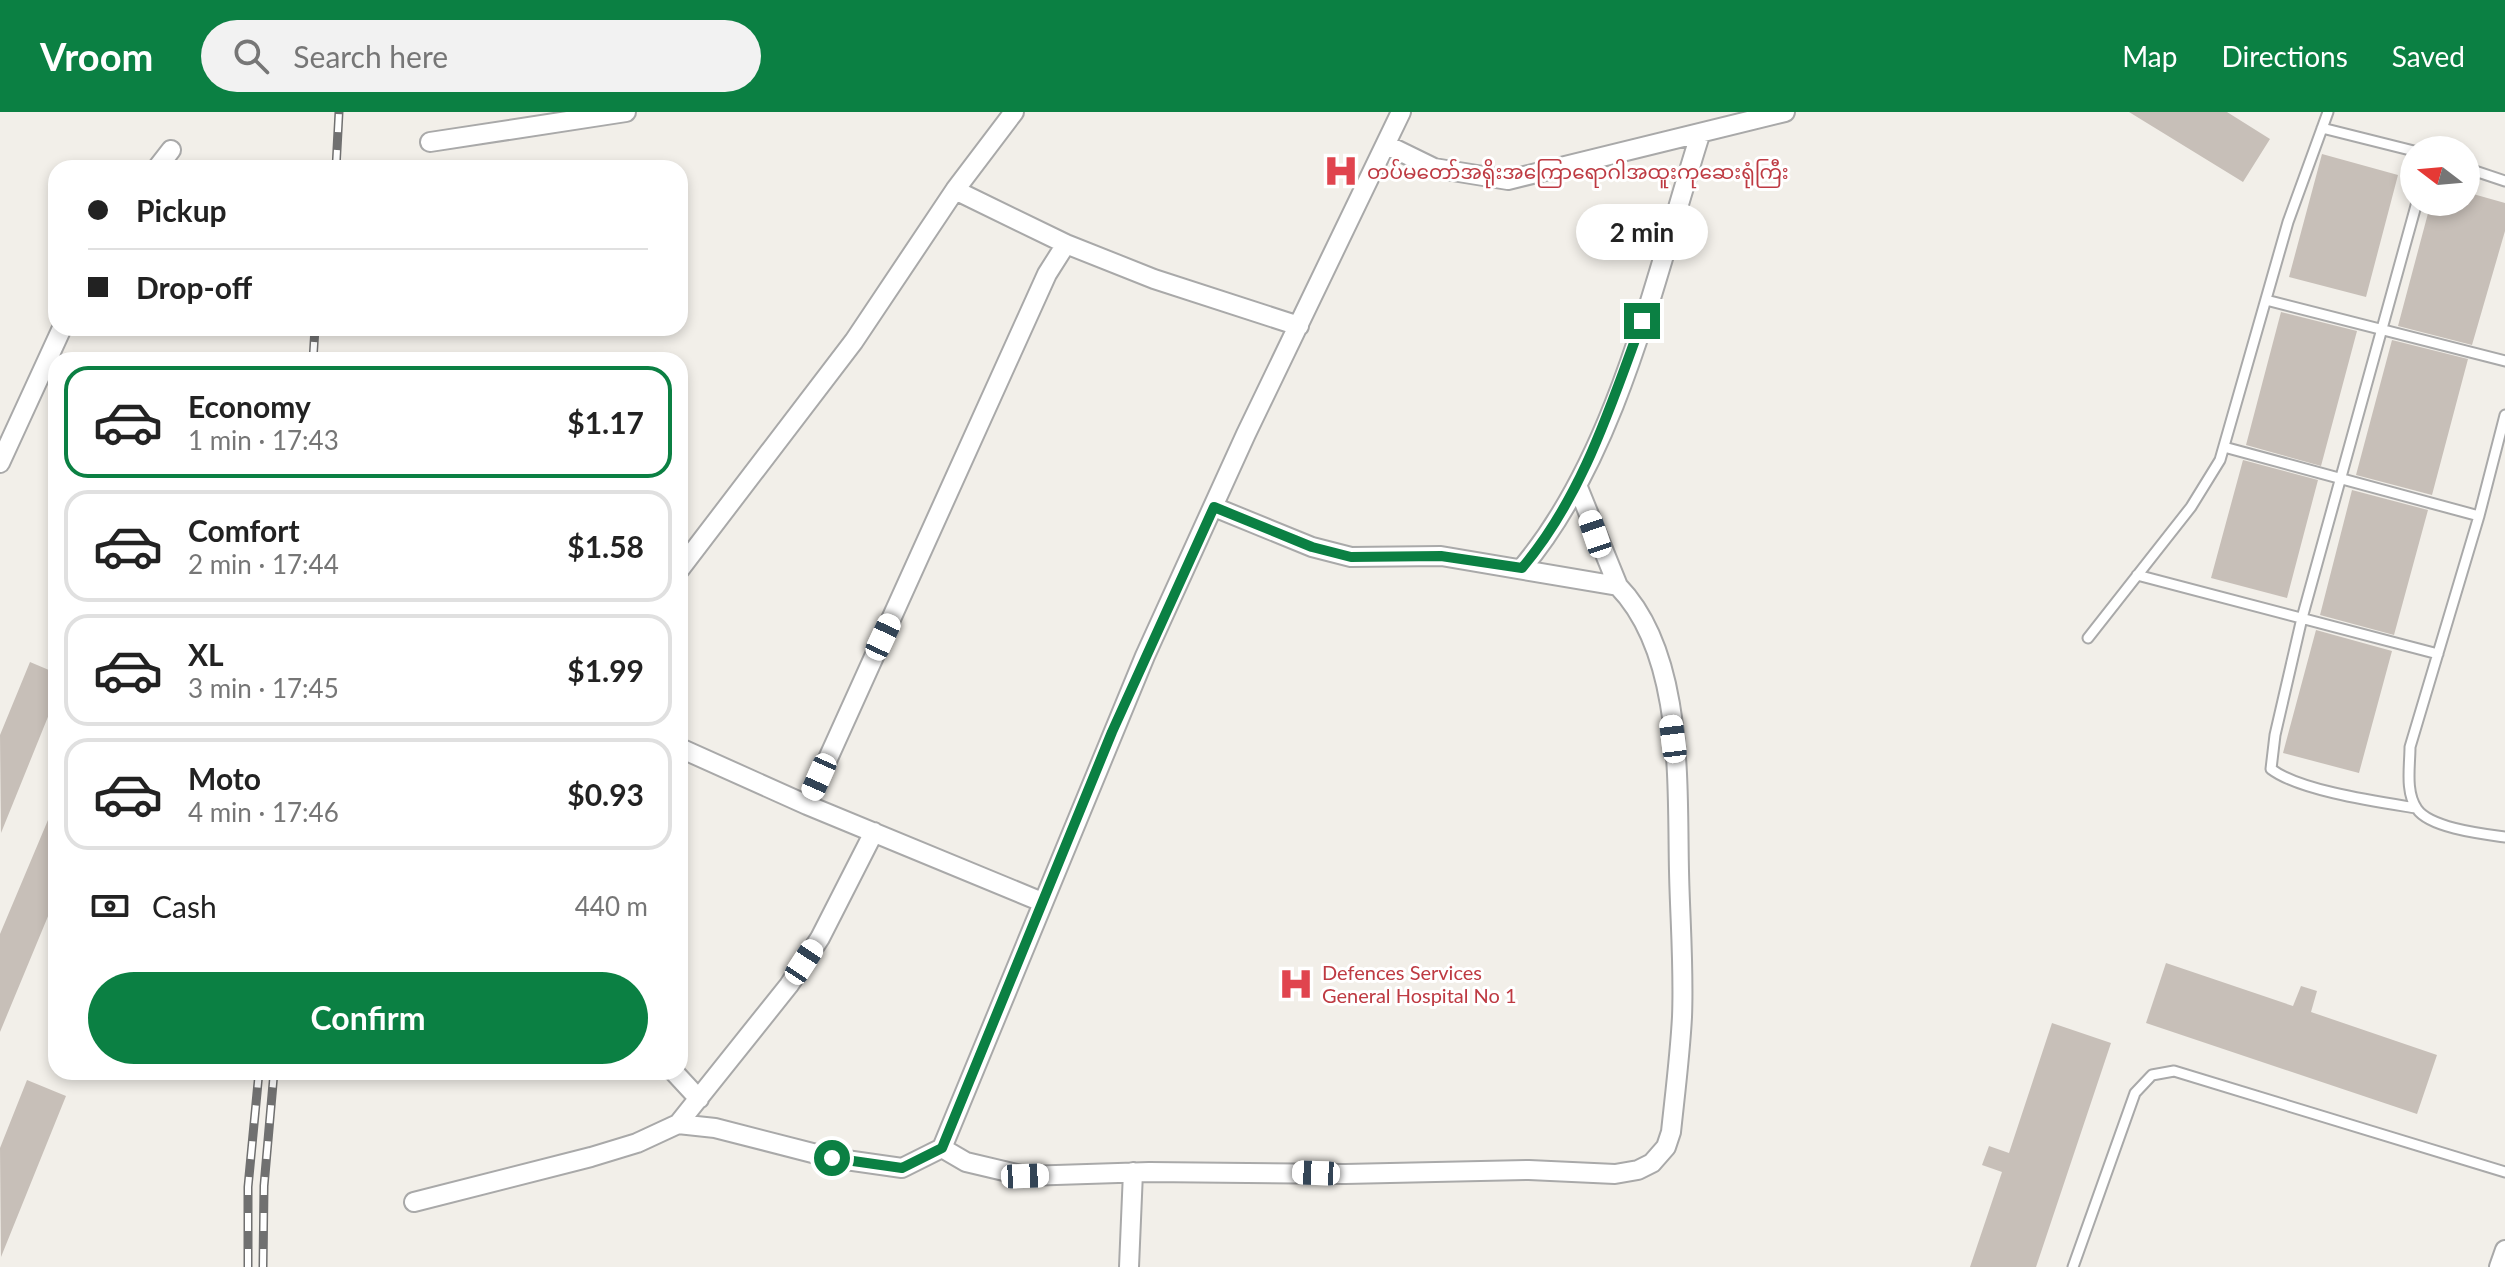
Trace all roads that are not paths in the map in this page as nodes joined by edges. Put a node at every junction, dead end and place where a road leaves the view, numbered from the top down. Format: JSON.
{"nodes":[{"id":1,"x":626,"y":112,"type":"edge"},
{"id":2,"x":1014,"y":112,"type":"edge"},
{"id":3,"x":1401,"y":112,"type":"edge"},
{"id":4,"x":1785,"y":112,"type":"edge"},
{"id":5,"x":2328,"y":112,"type":"edge"},
{"id":6,"x":2322,"y":128,"type":"junction"},
{"id":7,"x":1700,"y":135,"type":"junction"},
{"id":8,"x":430,"y":142,"type":"dead end"},
{"id":9,"x":1387,"y":145,"type":"junction"},
{"id":10,"x":2400,"y":148,"type":"edge"},
{"id":11,"x":171,"y":150,"type":"dead end"},
{"id":12,"x":163,"y":160,"type":"edge"},
{"id":13,"x":2480,"y":173,"type":"edge"},
{"id":14,"x":2505,"y":181,"type":"edge"},
{"id":15,"x":955,"y":190,"type":"junction"},
{"id":16,"x":2413,"y":216,"type":"edge"},
{"id":17,"x":1066,"y":244,"type":"junction"},
{"id":18,"x":2266,"y":300,"type":"junction"},
{"id":19,"x":1299,"y":326,"type":"junction"},
{"id":20,"x":2382,"y":329,"type":"junction"},
{"id":21,"x":48,"y":358,"type":"edge"},
{"id":22,"x":2505,"y":361,"type":"edge"},
{"id":23,"x":2505,"y":415,"type":"edge"},
{"id":24,"x":2224,"y":447,"type":"junction"},
{"id":25,"x":0,"y":463,"type":"edge"},
{"id":26,"x":2342,"y":479,"type":"junction"},
{"id":27,"x":1577,"y":485,"type":"junction"},
{"id":28,"x":1214,"y":507,"type":"junction"},
{"id":29,"x":2479,"y":516,"type":"junction"},
{"id":30,"x":688,"y":559,"type":"edge"},
{"id":31,"x":1522,"y":568,"type":"junction"},
{"id":32,"x":2137,"y":575,"type":"junction"},
{"id":33,"x":1618,"y":586,"type":"junction"},
{"id":34,"x":2302,"y":618,"type":"junction"},
{"id":35,"x":2088,"y":638,"type":"dead end"},
{"id":36,"x":2438,"y":654,"type":"junction"},
{"id":37,"x":688,"y":752,"type":"edge"},
{"id":38,"x":807,"y":805,"type":"junction"},
{"id":39,"x":2416,"y":808,"type":"junction"},
{"id":40,"x":874,"y":832,"type":"junction"},
{"id":41,"x":2505,"y":837,"type":"edge"},
{"id":42,"x":1042,"y":902,"type":"junction"},
{"id":43,"x":681,"y":1080,"type":"edge"},
{"id":44,"x":699,"y":1099,"type":"junction"},
{"id":45,"x":678,"y":1124,"type":"junction"},
{"id":46,"x":942,"y":1148,"type":"junction"},
{"id":47,"x":1133,"y":1172,"type":"junction"},
{"id":48,"x":2505,"y":1172,"type":"edge"},
{"id":49,"x":414,"y":1202,"type":"dead end"},
{"id":50,"x":2505,"y":1250,"type":"edge"},
{"id":51,"x":1129,"y":1267,"type":"edge"},
{"id":52,"x":2073,"y":1267,"type":"edge"},
{"id":53,"x":2499,"y":1267,"type":"edge"}],
"edges":[{"from":1,"to":8,"type":"street"},
{"from":2,"to":15,"type":"street"},
{"from":3,"to":9,"type":"street"},
{"from":4,"to":7,"type":"street"},
{"from":5,"to":6,"type":"lane"},
{"from":6,"to":10,"type":"lane"},
{"from":6,"to":18,"type":"lane"},
{"from":7,"to":9,"type":"street"},
{"from":7,"to":27,"type":"street"},
{"from":9,"to":19,"type":"street"},
{"from":11,"to":12,"type":"street"},
{"from":13,"to":14,"type":"lane"},
{"from":15,"to":17,"type":"street"},
{"from":15,"to":30,"type":"street"},
{"from":16,"to":20,"type":"lane"},
{"from":17,"to":19,"type":"street"},
{"from":17,"to":38,"type":"street"},
{"from":18,"to":20,"type":"lane"},
{"from":18,"to":24,"type":"lane"},
{"from":19,"to":28,"type":"street"},
{"from":20,"to":22,"type":"lane"},
{"from":20,"to":26,"type":"lane"},
{"from":21,"to":25,"type":"street"},
{"from":23,"to":29,"type":"lane"},
{"from":24,"to":26,"type":"lane"},
{"from":24,"to":32,"type":"lane"},
{"from":26,"to":29,"type":"lane"},
{"from":26,"to":34,"type":"lane"},
{"from":27,"to":31,"type":"street"},
{"from":27,"to":33,"type":"street"},
{"from":28,"to":31,"type":"street"},
{"from":28,"to":42,"type":"street"},
{"from":29,"to":36,"type":"lane"},
{"from":31,"to":33,"type":"street"},
{"from":32,"to":34,"type":"lane"},
{"from":32,"to":35,"type":"lane"},
{"from":33,"to":47,"type":"street"},
{"from":34,"to":36,"type":"lane"},
{"from":34,"to":39,"type":"lane"},
{"from":36,"to":39,"type":"lane"},
{"from":37,"to":38,"type":"street"},
{"from":38,"to":40,"type":"street"},
{"from":39,"to":41,"type":"lane"},
{"from":40,"to":42,"type":"street"},
{"from":40,"to":44,"type":"street"},
{"from":42,"to":46,"type":"street"},
{"from":43,"to":44,"type":"street"},
{"from":44,"to":45,"type":"street"},
{"from":45,"to":46,"type":"street"},
{"from":45,"to":49,"type":"street"},
{"from":46,"to":47,"type":"street"},
{"from":47,"to":51,"type":"street"},
{"from":48,"to":52,"type":"lane"},
{"from":50,"to":53,"type":"street"}]}
